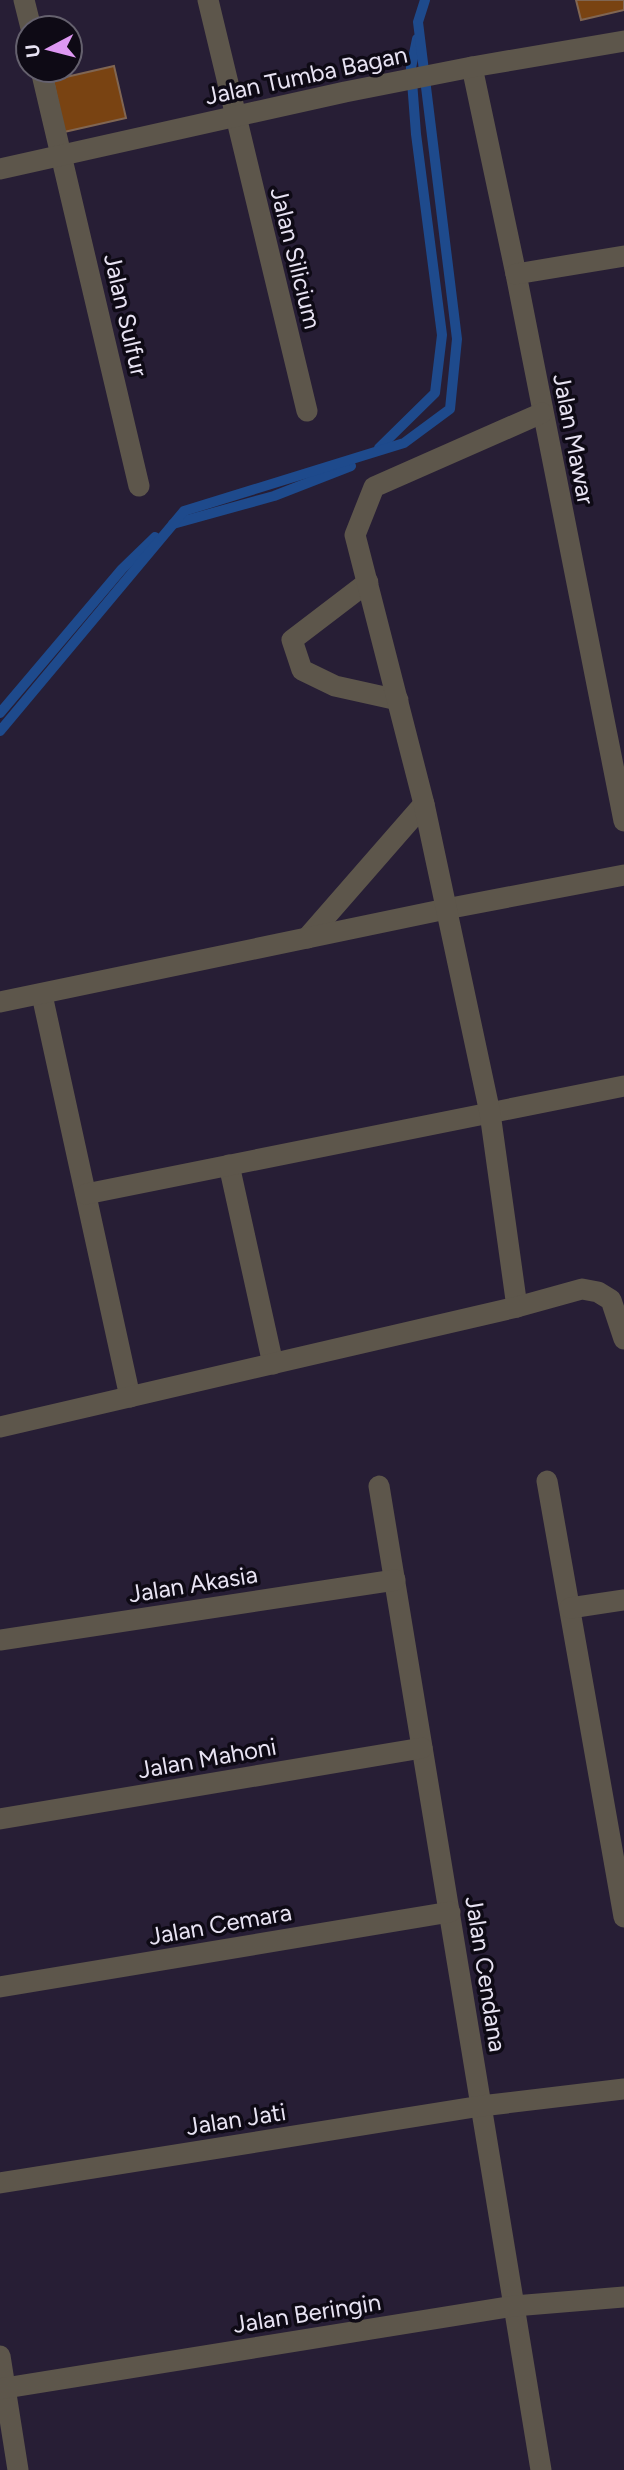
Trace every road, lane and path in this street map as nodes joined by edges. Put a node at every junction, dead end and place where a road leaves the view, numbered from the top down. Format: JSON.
{"nodes":[{"id":1,"x":208,"y":0,"type":"edge"},
{"id":2,"x":624,"y":41,"type":"edge"},
{"id":3,"x":472,"y":67,"type":"junction"},
{"id":4,"x":44,"y":84,"type":"edge"},
{"id":5,"x":236,"y":117,"type":"junction"},
{"id":6,"x":61,"y":156,"type":"junction"},
{"id":7,"x":0,"y":169,"type":"edge"},
{"id":8,"x":624,"y":256,"type":"edge"},
{"id":9,"x":516,"y":274,"type":"junction"},
{"id":10,"x":307,"y":411,"type":"dead end"},
{"id":11,"x":542,"y":413,"type":"junction"},
{"id":12,"x":139,"y":486,"type":"dead end"},
{"id":13,"x":368,"y":582,"type":"junction"},
{"id":14,"x":398,"y":700,"type":"junction"},
{"id":15,"x":424,"y":804,"type":"junction"},
{"id":16,"x":624,"y":821,"type":"edge"},
{"id":17,"x":624,"y":874,"type":"edge"},
{"id":18,"x":446,"y":909,"type":"junction"},
{"id":19,"x":307,"y":938,"type":"junction"},
{"id":20,"x":43,"y":995,"type":"junction"},
{"id":21,"x":0,"y":1002,"type":"edge"},
{"id":22,"x":624,"y":1086,"type":"edge"},
{"id":23,"x":490,"y":1113,"type":"junction"},
{"id":24,"x":229,"y":1165,"type":"junction"},
{"id":25,"x":86,"y":1194,"type":"junction"},
{"id":26,"x":517,"y":1307,"type":"junction"},
{"id":27,"x":624,"y":1339,"type":"edge"},
{"id":28,"x":273,"y":1364,"type":"junction"},
{"id":29,"x":130,"y":1397,"type":"junction"},
{"id":30,"x":0,"y":1427,"type":"edge"},
{"id":31,"x":547,"y":1481,"type":"dead end"},
{"id":32,"x":379,"y":1486,"type":"dead end"},
{"id":33,"x":395,"y":1580,"type":"junction"},
{"id":34,"x":624,"y":1600,"type":"edge"},
{"id":35,"x":570,"y":1608,"type":"junction"},
{"id":36,"x":0,"y":1640,"type":"edge"},
{"id":37,"x":422,"y":1748,"type":"junction"},
{"id":38,"x":0,"y":1819,"type":"edge"},
{"id":39,"x":450,"y":1912,"type":"junction"},
{"id":40,"x":624,"y":1917,"type":"edge"},
{"id":41,"x":0,"y":1987,"type":"edge"},
{"id":42,"x":624,"y":2089,"type":"edge"},
{"id":43,"x":481,"y":2106,"type":"junction"},
{"id":44,"x":0,"y":2183,"type":"edge"},
{"id":45,"x":624,"y":2297,"type":"edge"},
{"id":46,"x":514,"y":2306,"type":"junction"},
{"id":47,"x":0,"y":2356,"type":"edge"},
{"id":48,"x":3,"y":2388,"type":"edge"},
{"id":49,"x":18,"y":2470,"type":"edge"},
{"id":50,"x":541,"y":2470,"type":"edge"}],
"edges":[{"from":1,"to":5,"type":"street","name":"Jalan Silicium"},
{"from":2,"to":3,"type":"street","name":"Jalan Tumba Bagan"},
{"from":3,"to":5,"type":"street","name":"Jalan Tumba Bagan"},
{"from":3,"to":9,"type":"street","name":"Jalan Mawar"},
{"from":4,"to":6,"type":"street","name":"Jalan Sulfur"},
{"from":5,"to":6,"type":"street","name":"Jalan Tumba Bagan"},
{"from":5,"to":10,"type":"street","name":"Jalan Silicium"},
{"from":6,"to":7,"type":"street","name":"Jalan Tumba Bagan"},
{"from":6,"to":12,"type":"street","name":"Jalan Sulfur"},
{"from":8,"to":9,"type":"street"},
{"from":9,"to":11,"type":"street","name":"Jalan Mawar"},
{"from":11,"to":13,"type":"street"},
{"from":11,"to":16,"type":"street","name":"Jalan Mawar"},
{"from":13,"to":14,"type":"street"},
{"from":13,"to":14,"type":"street"},
{"from":14,"to":15,"type":"street"},
{"from":15,"to":18,"type":"street"},
{"from":15,"to":19,"type":"street"},
{"from":17,"to":18,"type":"street"},
{"from":18,"to":19,"type":"street"},
{"from":18,"to":23,"type":"street"},
{"from":19,"to":20,"type":"street"},
{"from":20,"to":21,"type":"street"},
{"from":20,"to":25,"type":"street"},
{"from":22,"to":23,"type":"street"},
{"from":23,"to":24,"type":"street"},
{"from":23,"to":26,"type":"street"},
{"from":24,"to":25,"type":"street"},
{"from":24,"to":28,"type":"street"},
{"from":25,"to":29,"type":"street"},
{"from":26,"to":27,"type":"street"},
{"from":26,"to":28,"type":"street"},
{"from":28,"to":29,"type":"street"},
{"from":29,"to":30,"type":"street"},
{"from":31,"to":35,"type":"street"},
{"from":32,"to":33,"type":"street","name":"Jalan Cendana"},
{"from":33,"to":36,"type":"street","name":"Jalan Akasia"},
{"from":33,"to":37,"type":"street","name":"Jalan Cendana"},
{"from":34,"to":35,"type":"street"},
{"from":35,"to":40,"type":"street"},
{"from":37,"to":38,"type":"street","name":"Jalan Mahoni"},
{"from":37,"to":39,"type":"street","name":"Jalan Cendana"},
{"from":39,"to":41,"type":"street","name":"Jalan Cemara"},
{"from":39,"to":43,"type":"street","name":"Jalan Cendana"},
{"from":42,"to":43,"type":"street","name":"Jalan Jati"},
{"from":43,"to":44,"type":"street","name":"Jalan Jati"},
{"from":43,"to":46,"type":"street","name":"Jalan Cendana"},
{"from":45,"to":46,"type":"street","name":"Jalan Beringin"},
{"from":46,"to":48,"type":"street","name":"Jalan Beringin"},
{"from":46,"to":50,"type":"street","name":"Jalan Cendana"},
{"from":47,"to":48,"type":"street"},
{"from":48,"to":49,"type":"street"}]}
